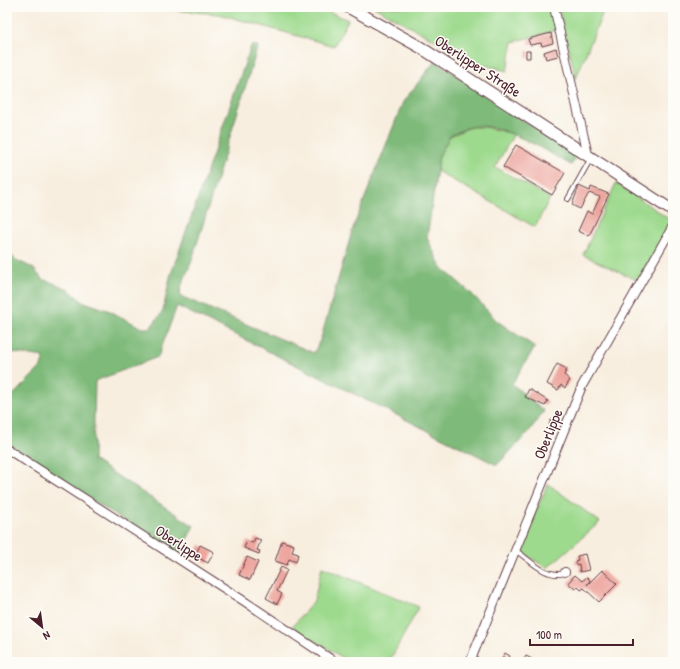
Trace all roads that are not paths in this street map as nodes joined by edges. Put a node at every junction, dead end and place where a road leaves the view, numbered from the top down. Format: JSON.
{"nodes":[{"id":1,"x":348,"y":7,"type":"edge"},
{"id":2,"x":554,"y":7,"type":"edge"},
{"id":3,"x":589,"y":156,"type":"junction"},
{"id":4,"x":568,"y":199,"type":"dead end"},
{"id":5,"x":673,"y":211,"type":"edge"},
{"id":6,"x":673,"y":226,"type":"edge"},
{"id":7,"x":7,"y":449,"type":"edge"},
{"id":8,"x":515,"y":550,"type":"junction"},
{"id":9,"x":564,"y":573,"type":"dead end"},
{"id":10,"x":335,"y":662,"type":"edge"},
{"id":11,"x":470,"y":662,"type":"edge"}],
"edges":[{"from":1,"to":3,"type":"street","name":"Oberlipper Straße"},
{"from":2,"to":3,"type":"street"},
{"from":3,"to":4,"type":"lane"},
{"from":3,"to":5,"type":"street","name":"Oberlipper Straße"},
{"from":6,"to":8,"type":"street","name":"Oberlippe"},
{"from":7,"to":10,"type":"street","name":"Oberlippe"},
{"from":8,"to":9,"type":"lane"},
{"from":8,"to":11,"type":"street","name":"Oberlippe"}]}
